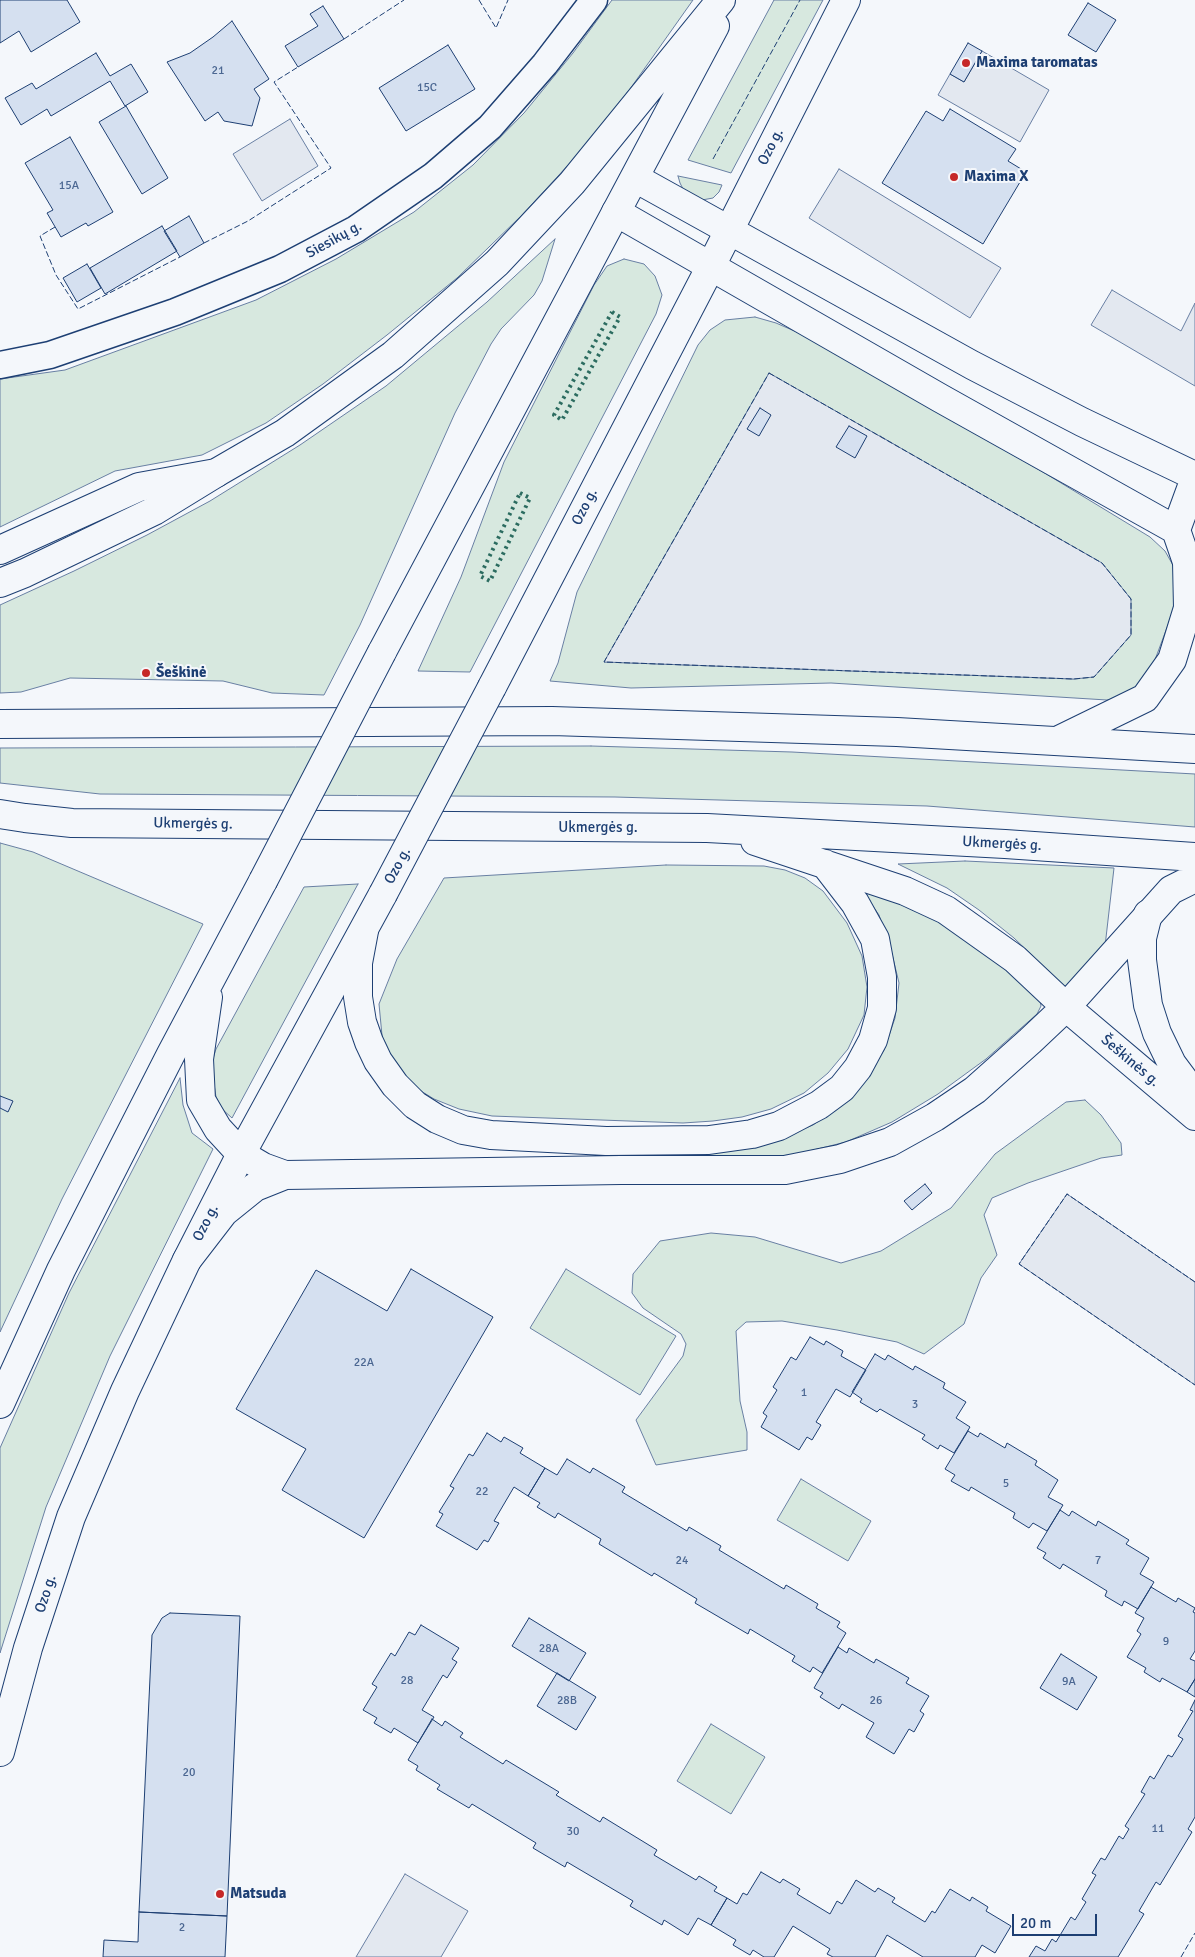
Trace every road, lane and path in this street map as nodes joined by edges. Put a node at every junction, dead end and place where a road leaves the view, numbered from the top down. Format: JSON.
{"nodes":[{"id":1,"x":594,"y":0,"type":"edge"},
{"id":2,"x":721,"y":0,"type":"edge"},
{"id":3,"x":729,"y":0,"type":"edge"},
{"id":4,"x":846,"y":0,"type":"edge"},
{"id":5,"x":635,"y":178,"type":"junction"},
{"id":6,"x":616,"y":212,"type":"junction"},
{"id":7,"x":729,"y":230,"type":"junction"},
{"id":8,"x":710,"y":266,"type":"junction"},
{"id":9,"x":0,"y":365,"type":"edge"},
{"id":10,"x":216,"y":473,"type":"junction"},
{"id":11,"x":1195,"y":477,"type":"edge"},
{"id":12,"x":1185,"y":532,"type":"edge"},
{"id":13,"x":0,"y":550,"type":"edge"},
{"id":14,"x":0,"y":583,"type":"edge"},
{"id":15,"x":0,"y":724,"type":"edge"},
{"id":16,"x":1060,"y":740,"type":"junction"},
{"id":17,"x":1195,"y":749,"type":"edge"},
{"id":18,"x":0,"y":814,"type":"edge"},
{"id":19,"x":707,"y":828,"type":"junction"},
{"id":20,"x":1195,"y":857,"type":"edge"},
{"id":21,"x":824,"y":864,"type":"junction"},
{"id":22,"x":1195,"y":878,"type":"edge"},
{"id":23,"x":1148,"y":914,"type":"junction"},
{"id":24,"x":364,"y":931,"type":"junction"},
{"id":25,"x":211,"y":978,"type":"junction"},
{"id":26,"x":1066,"y":1006,"type":"junction"},
{"id":27,"x":1195,"y":1095,"type":"edge"},
{"id":28,"x":1195,"y":1116,"type":"edge"},
{"id":29,"x":241,"y":1154,"type":"junction"},
{"id":30,"x":285,"y":1175,"type":"junction"},
{"id":31,"x":187,"y":1260,"type":"junction"},
{"id":32,"x":0,"y":1404,"type":"edge"},
{"id":33,"x":0,"y":1752,"type":"edge"}],
"edges":[{"from":1,"to":9,"type":"street","name":"Siesikų g."},
{"from":2,"to":10,"type":"main road"},
{"from":3,"to":5,"type":"main road"},
{"from":4,"to":7,"type":"main road","name":"Ozo g."},
{"from":5,"to":6,"type":"main road"},
{"from":5,"to":7,"type":"main road"},
{"from":6,"to":8,"type":"main road"},
{"from":6,"to":25,"type":"main road","bridge":true},
{"from":7,"to":8,"type":"main road","name":"Ozo g."},
{"from":7,"to":11,"type":"main road"},
{"from":8,"to":12,"type":"main road"},
{"from":8,"to":24,"type":"main road","name":"Ozo g.","bridge":true},
{"from":10,"to":13,"type":"main road"},
{"from":10,"to":14,"type":"main road"},
{"from":11,"to":12,"type":"main road"},
{"from":12,"to":16,"type":"main road"},
{"from":15,"to":16,"type":"main road"},
{"from":16,"to":17,"type":"main road"},
{"from":18,"to":19,"type":"main road","name":"Ukmergės g."},
{"from":19,"to":20,"type":"main road","name":"Ukmergės g."},
{"from":19,"to":21,"type":"main road","name":"Šeškinės g."},
{"from":21,"to":24,"type":"main road"},
{"from":21,"to":26,"type":"main road","name":"Šeškinės g."},
{"from":22,"to":23,"type":"main road"},
{"from":23,"to":26,"type":"main road"},
{"from":23,"to":27,"type":"main road"},
{"from":24,"to":29,"type":"main road","name":"Ozo g."},
{"from":25,"to":29,"type":"main road"},
{"from":25,"to":32,"type":"main road"},
{"from":26,"to":28,"type":"main road","name":"Šeškinės g."},
{"from":26,"to":30,"type":"main road"},
{"from":29,"to":30,"type":"main road"},
{"from":29,"to":31,"type":"main road","name":"Ozo g."},
{"from":30,"to":31,"type":"main road"},
{"from":31,"to":33,"type":"main road","name":"Ozo g."}]}
